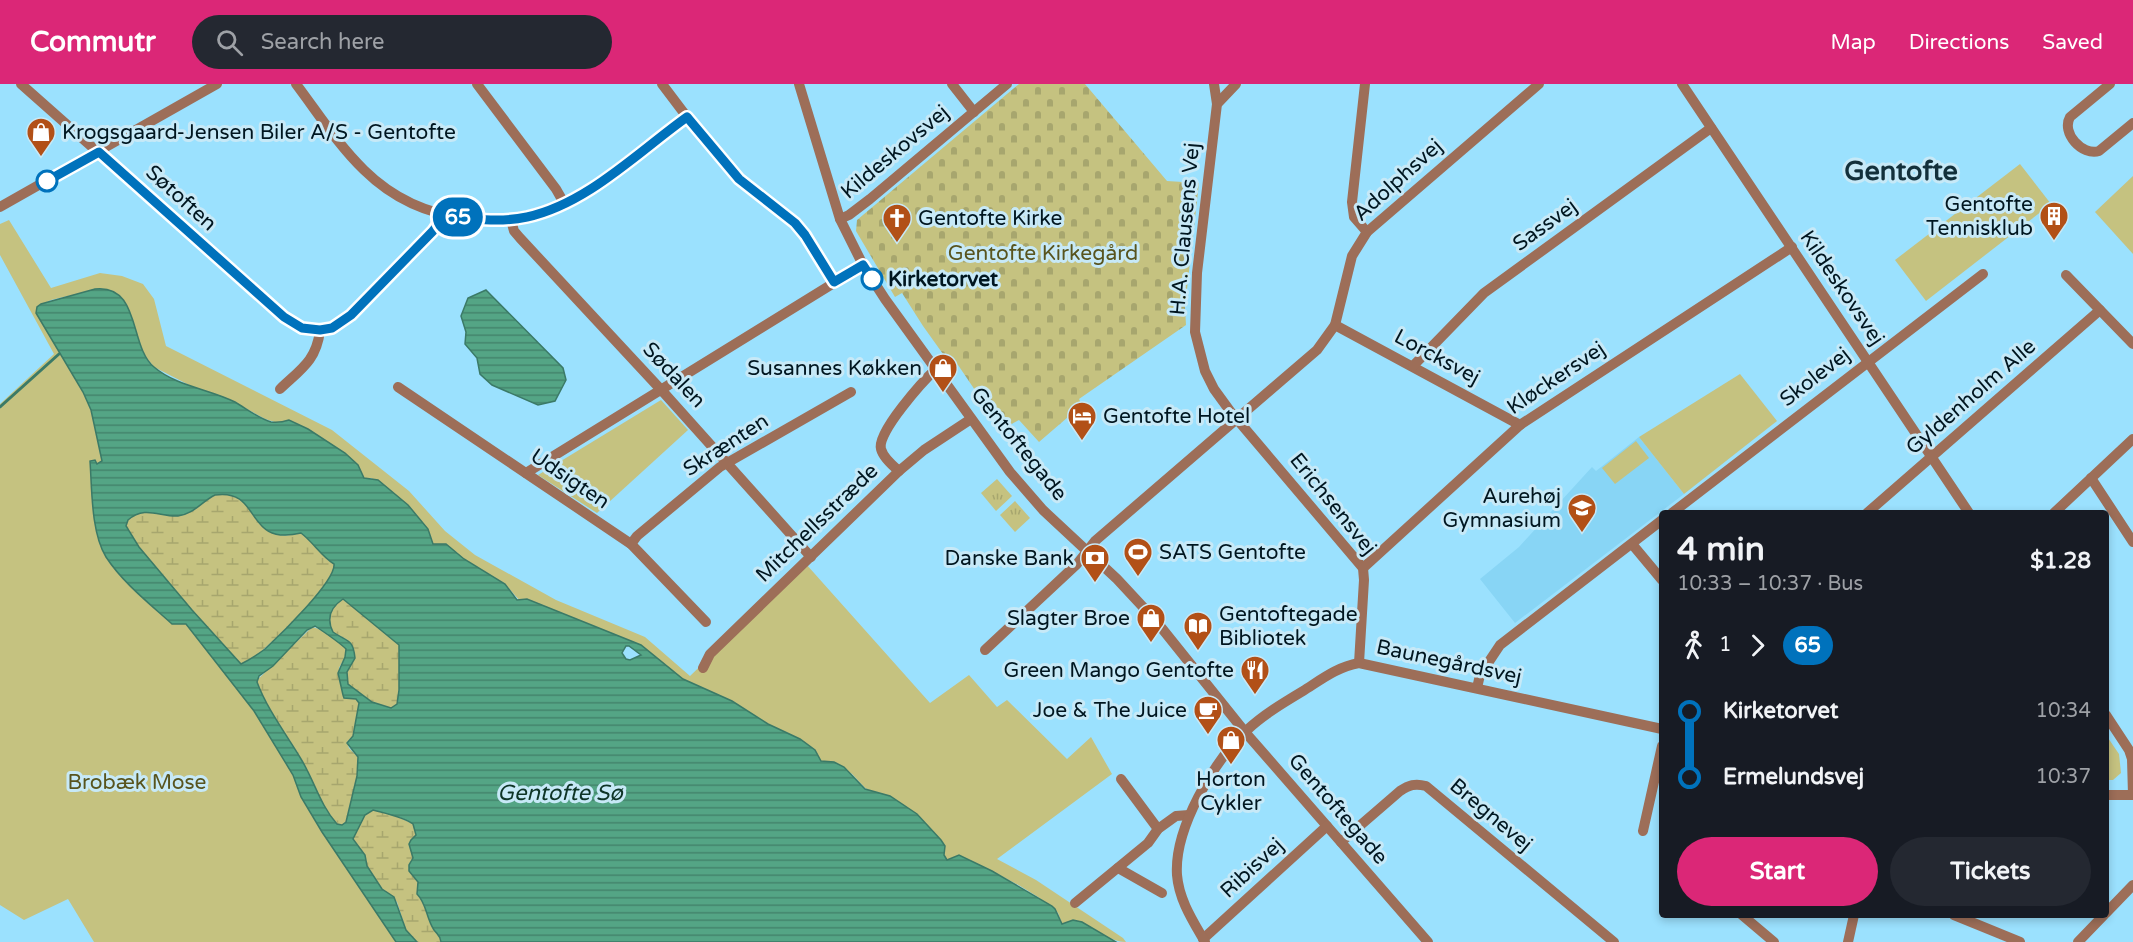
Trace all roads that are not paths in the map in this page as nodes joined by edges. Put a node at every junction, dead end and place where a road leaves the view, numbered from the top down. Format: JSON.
{"nodes":[{"id":1,"x":21,"y":84,"type":"edge"},
{"id":2,"x":217,"y":84,"type":"edge"},
{"id":3,"x":296,"y":84,"type":"edge"},
{"id":4,"x":477,"y":84,"type":"edge"},
{"id":5,"x":662,"y":84,"type":"edge"},
{"id":6,"x":800,"y":84,"type":"edge"},
{"id":7,"x":952,"y":84,"type":"edge"},
{"id":8,"x":1007,"y":84,"type":"edge"},
{"id":9,"x":1214,"y":84,"type":"edge"},
{"id":10,"x":1236,"y":84,"type":"edge"},
{"id":11,"x":1365,"y":84,"type":"edge"},
{"id":12,"x":1539,"y":84,"type":"edge"},
{"id":13,"x":1682,"y":84,"type":"edge"},
{"id":14,"x":2110,"y":84,"type":"edge"},
{"id":15,"x":1217,"y":104,"type":"junction"},
{"id":16,"x":974,"y":112,"type":"junction"},
{"id":17,"x":687,"y":117,"type":"junction"},
{"id":18,"x":2133,"y":123,"type":"edge"},
{"id":19,"x":1711,"y":128,"type":"junction"},
{"id":20,"x":99,"y":152,"type":"junction"},
{"id":21,"x":564,"y":203,"type":"junction"},
{"id":22,"x":0,"y":207,"type":"edge"},
{"id":23,"x":444,"y":215,"type":"junction"},
{"id":24,"x":511,"y":219,"type":"junction"},
{"id":25,"x":840,"y":219,"type":"junction"},
{"id":26,"x":1367,"y":232,"type":"junction"},
{"id":27,"x":1792,"y":247,"type":"junction"},
{"id":28,"x":863,"y":265,"type":"junction"},
{"id":29,"x":1983,"y":274,"type":"dead end"},
{"id":30,"x":2066,"y":275,"type":"dead end"},
{"id":31,"x":834,"y":282,"type":"junction"},
{"id":32,"x":2100,"y":310,"type":"junction"},
{"id":33,"x":1335,"y":325,"type":"junction"},
{"id":34,"x":320,"y":330,"type":"junction"},
{"id":35,"x":2133,"y":344,"type":"edge"},
{"id":36,"x":1868,"y":361,"type":"junction"},
{"id":37,"x":1413,"y":366,"type":"junction"},
{"id":38,"x":936,"y":369,"type":"junction"},
{"id":39,"x":398,"y":387,"type":"dead end"},
{"id":40,"x":280,"y":389,"type":"dead end"},
{"id":41,"x":662,"y":390,"type":"junction"},
{"id":42,"x":851,"y":392,"type":"dead end"},
{"id":43,"x":971,"y":419,"type":"junction"},
{"id":44,"x":1237,"y":419,"type":"junction"},
{"id":45,"x":1520,"y":425,"type":"junction"},
{"id":46,"x":2133,"y":439,"type":"edge"},
{"id":47,"x":1931,"y":456,"type":"junction"},
{"id":48,"x":728,"y":463,"type":"junction"},
{"id":49,"x":899,"y":471,"type":"junction"},
{"id":50,"x":526,"y":473,"type":"junction"},
{"id":51,"x":2091,"y":478,"type":"junction"},
{"id":52,"x":1676,"y":510,"type":"edge"},
{"id":53,"x":1870,"y":510,"type":"edge"},
{"id":54,"x":1968,"y":510,"type":"edge"},
{"id":55,"x":2057,"y":510,"type":"edge"},
{"id":56,"x":1659,"y":522,"type":"edge"},
{"id":57,"x":2133,"y":542,"type":"edge"},
{"id":58,"x":631,"y":544,"type":"junction"},
{"id":59,"x":1632,"y":544,"type":"junction"},
{"id":60,"x":1088,"y":551,"type":"junction"},
{"id":61,"x":811,"y":557,"type":"junction"},
{"id":62,"x":1363,"y":568,"type":"junction"},
{"id":63,"x":1659,"y":576,"type":"edge"},
{"id":64,"x":706,"y":622,"type":"dead end"},
{"id":65,"x":985,"y":650,"type":"dead end"},
{"id":66,"x":1359,"y":663,"type":"junction"},
{"id":67,"x":703,"y":668,"type":"dead end"},
{"id":68,"x":1477,"y":688,"type":"junction"},
{"id":69,"x":2109,"y":720,"type":"edge"},
{"id":70,"x":1659,"y":728,"type":"edge"},
{"id":71,"x":1245,"y":732,"type":"junction"},
{"id":72,"x":1659,"y":759,"type":"edge"},
{"id":73,"x":1121,"y":779,"type":"dead end"},
{"id":74,"x":2109,"y":795,"type":"edge"},
{"id":75,"x":2133,"y":795,"type":"edge"},
{"id":76,"x":1189,"y":815,"type":"junction"},
{"id":77,"x":1327,"y":826,"type":"junction"},
{"id":78,"x":1158,"y":830,"type":"junction"},
{"id":79,"x":1643,"y":831,"type":"dead end"},
{"id":80,"x":1341,"y":842,"type":"junction"},
{"id":81,"x":1118,"y":868,"type":"junction"},
{"id":82,"x":2133,"y":885,"type":"edge"},
{"id":83,"x":1161,"y":893,"type":"dead end"},
{"id":84,"x":1075,"y":903,"type":"dead end"},
{"id":85,"x":2109,"y":910,"type":"edge"},
{"id":86,"x":1746,"y":918,"type":"edge"},
{"id":87,"x":1853,"y":918,"type":"edge"},
{"id":88,"x":1961,"y":918,"type":"edge"},
{"id":89,"x":2101,"y":918,"type":"edge"},
{"id":90,"x":1204,"y":940,"type":"edge"},
{"id":91,"x":1428,"y":942,"type":"edge"},
{"id":92,"x":1614,"y":942,"type":"edge"},
{"id":93,"x":1774,"y":942,"type":"edge"},
{"id":94,"x":1848,"y":942,"type":"edge"},
{"id":95,"x":2020,"y":942,"type":"edge"},
{"id":96,"x":2078,"y":942,"type":"edge"}],
"edges":[{"from":1,"to":20,"type":"street","name":"Søtoften"},
{"from":2,"to":20,"type":"street"},
{"from":3,"to":23,"type":"street"},
{"from":4,"to":21,"type":"street"},
{"from":5,"to":17,"type":"street"},
{"from":6,"to":25,"type":"street","name":"Gentoftegade"},
{"from":7,"to":16,"type":"street","name":"Kildeskovsvej"},
{"from":8,"to":16,"type":"street","name":"Kildeskovsvej"},
{"from":9,"to":15,"type":"street","name":"H.A. Clausens Vej"},
{"from":10,"to":15,"type":"street"},
{"from":11,"to":26,"type":"street"},
{"from":12,"to":26,"type":"street","name":"Adolphsvej"},
{"from":13,"to":19,"type":"street","name":"Kildeskovsvej"},
{"from":14,"to":18,"type":"street"},
{"from":15,"to":44,"type":"street","name":"H.A. Clausens Vej"},
{"from":16,"to":25,"type":"street","name":"Kildeskovsvej"},
{"from":17,"to":21,"type":"street"},
{"from":17,"to":31,"type":"street"},
{"from":19,"to":27,"type":"street","name":"Kildeskovsvej"},
{"from":19,"to":37,"type":"street","name":"Sassvej"},
{"from":20,"to":22,"type":"street"},
{"from":20,"to":34,"type":"street","name":"Søtoften"},
{"from":21,"to":24,"type":"street"},
{"from":23,"to":24,"type":"street"},
{"from":23,"to":34,"type":"street"},
{"from":24,"to":41,"type":"street","name":"Sødalen"},
{"from":25,"to":28,"type":"street","name":"Gentoftegade"},
{"from":26,"to":33,"type":"street","name":"Adolphsvej"},
{"from":27,"to":36,"type":"street","name":"Kildeskovsvej"},
{"from":27,"to":45,"type":"street","name":"Kløckersvej"},
{"from":28,"to":31,"type":"street"},
{"from":28,"to":38,"type":"street","name":"Gentoftegade"},
{"from":29,"to":36,"type":"street","name":"Skolevej"},
{"from":30,"to":32,"type":"street"},
{"from":31,"to":41,"type":"street"},
{"from":32,"to":35,"type":"street"},
{"from":32,"to":47,"type":"street","name":"Gyldenholm Alle"},
{"from":33,"to":37,"type":"street","name":"Lorcksvej"},
{"from":33,"to":44,"type":"street","name":"Adolphsvej"},
{"from":34,"to":40,"type":"street"},
{"from":36,"to":47,"type":"street","name":"Kildeskovsvej"},
{"from":36,"to":52,"type":"street","name":"Skolevej"},
{"from":37,"to":45,"type":"street","name":"Lorcksvej"},
{"from":38,"to":43,"type":"street","name":"Gentoftegade"},
{"from":38,"to":49,"type":"street"},
{"from":39,"to":50,"type":"street","name":"Udsigten"},
{"from":41,"to":48,"type":"street","name":"Sødalen"},
{"from":41,"to":50,"type":"street"},
{"from":42,"to":48,"type":"street","name":"Skrænten"},
{"from":43,"to":49,"type":"street","name":"Mitchellsstræde"},
{"from":43,"to":60,"type":"street","name":"Gentoftegade"},
{"from":44,"to":60,"type":"street","name":"Adolphsvej"},
{"from":44,"to":62,"type":"street","name":"Erichsensvej"},
{"from":45,"to":62,"type":"street","name":"Kløckersvej"},
{"from":46,"to":51,"type":"street"},
{"from":47,"to":53,"type":"street","name":"Gyldenholm Alle"},
{"from":47,"to":54,"type":"street","name":"Kildeskovsvej"},
{"from":48,"to":58,"type":"street","name":"Skrænten"},
{"from":48,"to":61,"type":"street","name":"Sødalen"},
{"from":49,"to":61,"type":"street","name":"Mitchellsstræde"},
{"from":50,"to":58,"type":"street","name":"Udsigten"},
{"from":51,"to":55,"type":"street"},
{"from":51,"to":57,"type":"street"},
{"from":56,"to":59,"type":"street"},
{"from":58,"to":64,"type":"street","name":"Udsigten"},
{"from":59,"to":63,"type":"street"},
{"from":59,"to":68,"type":"street"},
{"from":60,"to":65,"type":"street","name":"Adolphsvej"},
{"from":60,"to":71,"type":"street","name":"Gentoftegade"},
{"from":61,"to":67,"type":"street","name":"Mitchellsstræde"},
{"from":62,"to":66,"type":"street","name":"Erichsensvej"},
{"from":66,"to":68,"type":"street","name":"Baunegårdsvej"},
{"from":66,"to":71,"type":"street","name":"Baunegårdsvej"},
{"from":68,"to":70,"type":"street","name":"Baunegårdsvej"},
{"from":69,"to":75,"type":"street"},
{"from":71,"to":76,"type":"street","name":"Baunegårdsvej"},
{"from":71,"to":77,"type":"street","name":"Gentoftegade"},
{"from":72,"to":79,"type":"street"},
{"from":73,"to":78,"type":"street"},
{"from":74,"to":75,"type":"street"},
{"from":76,"to":78,"type":"street"},
{"from":76,"to":90,"type":"street","name":"Baunegårdsvej"},
{"from":77,"to":80,"type":"street","name":"Gentoftegade"},
{"from":77,"to":90,"type":"street","name":"Ribisvej"},
{"from":78,"to":81,"type":"street"},
{"from":80,"to":91,"type":"street","name":"Gentoftegade"},
{"from":80,"to":92,"type":"street","name":"Bregnevej"},
{"from":81,"to":83,"type":"street"},
{"from":81,"to":84,"type":"street"},
{"from":82,"to":85,"type":"street"},
{"from":86,"to":93,"type":"street"},
{"from":87,"to":94,"type":"street"},
{"from":88,"to":95,"type":"street"},
{"from":89,"to":96,"type":"street"}]}
